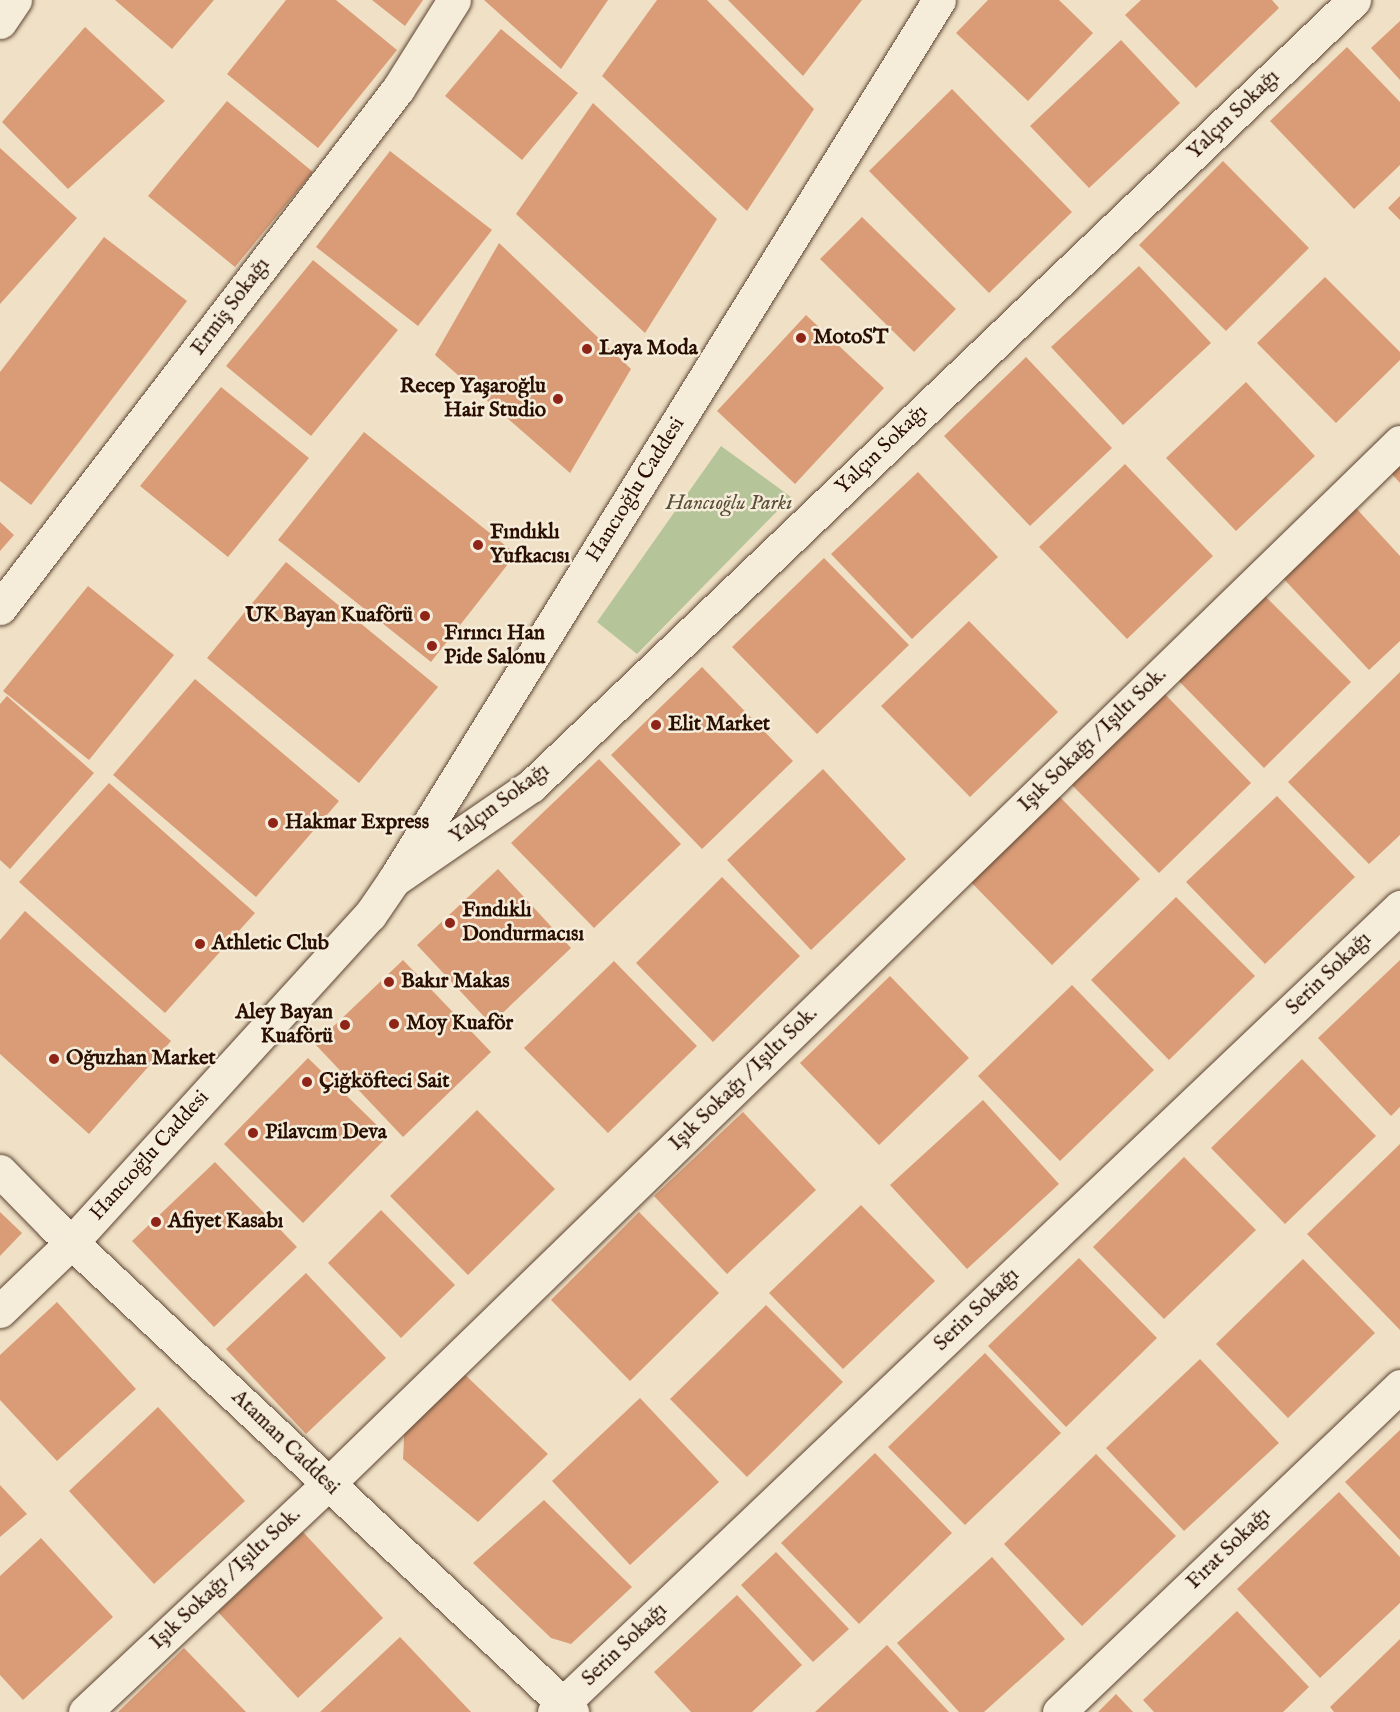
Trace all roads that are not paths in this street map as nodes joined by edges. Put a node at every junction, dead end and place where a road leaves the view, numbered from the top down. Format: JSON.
{"nodes":[{"id":1,"x":15,"y":0,"type":"edge"},
{"id":2,"x":454,"y":0,"type":"edge"},
{"id":3,"x":939,"y":0,"type":"edge"},
{"id":4,"x":1354,"y":0,"type":"edge"},
{"id":5,"x":0,"y":22,"type":"edge"},
{"id":6,"x":1400,"y":442,"type":"edge"},
{"id":7,"x":0,"y":608,"type":"edge"},
{"id":8,"x":394,"y":880,"type":"junction"},
{"id":9,"x":1400,"y":907,"type":"edge"},
{"id":10,"x":0,"y":1171,"type":"edge"},
{"id":11,"x":73,"y":1241,"type":"junction"},
{"id":12,"x":0,"y":1311,"type":"edge"},
{"id":13,"x":1400,"y":1386,"type":"edge"},
{"id":14,"x":328,"y":1484,"type":"junction"},
{"id":15,"x":563,"y":1709,"type":"edge"},
{"id":16,"x":85,"y":1712,"type":"edge"},
{"id":17,"x":1059,"y":1712,"type":"edge"}],
"edges":[{"from":1,"to":5,"type":"street"},
{"from":2,"to":7,"type":"street","name":"Ermiş Sokağı"},
{"from":3,"to":8,"type":"street","name":"Hancıoğlu Caddesi"},
{"from":4,"to":8,"type":"street","name":"Yalçın Sokağı"},
{"from":6,"to":14,"type":"street","name":"Işık Sokağı / Işıltı Sok."},
{"from":8,"to":11,"type":"street","name":"Hancıoğlu Caddesi"},
{"from":9,"to":15,"type":"street","name":"Serin Sokağı"},
{"from":10,"to":11,"type":"street","name":"Ataman Caddesi"},
{"from":11,"to":12,"type":"street","name":"Hancıoğlu Caddesi"},
{"from":11,"to":14,"type":"street","name":"Ataman Caddesi"},
{"from":13,"to":17,"type":"street","name":"Fırat Sokağı"},
{"from":14,"to":15,"type":"street","name":"Ataman Caddesi"},
{"from":14,"to":16,"type":"street","name":"Işık Sokağı / Işıltı Sok."}]}
